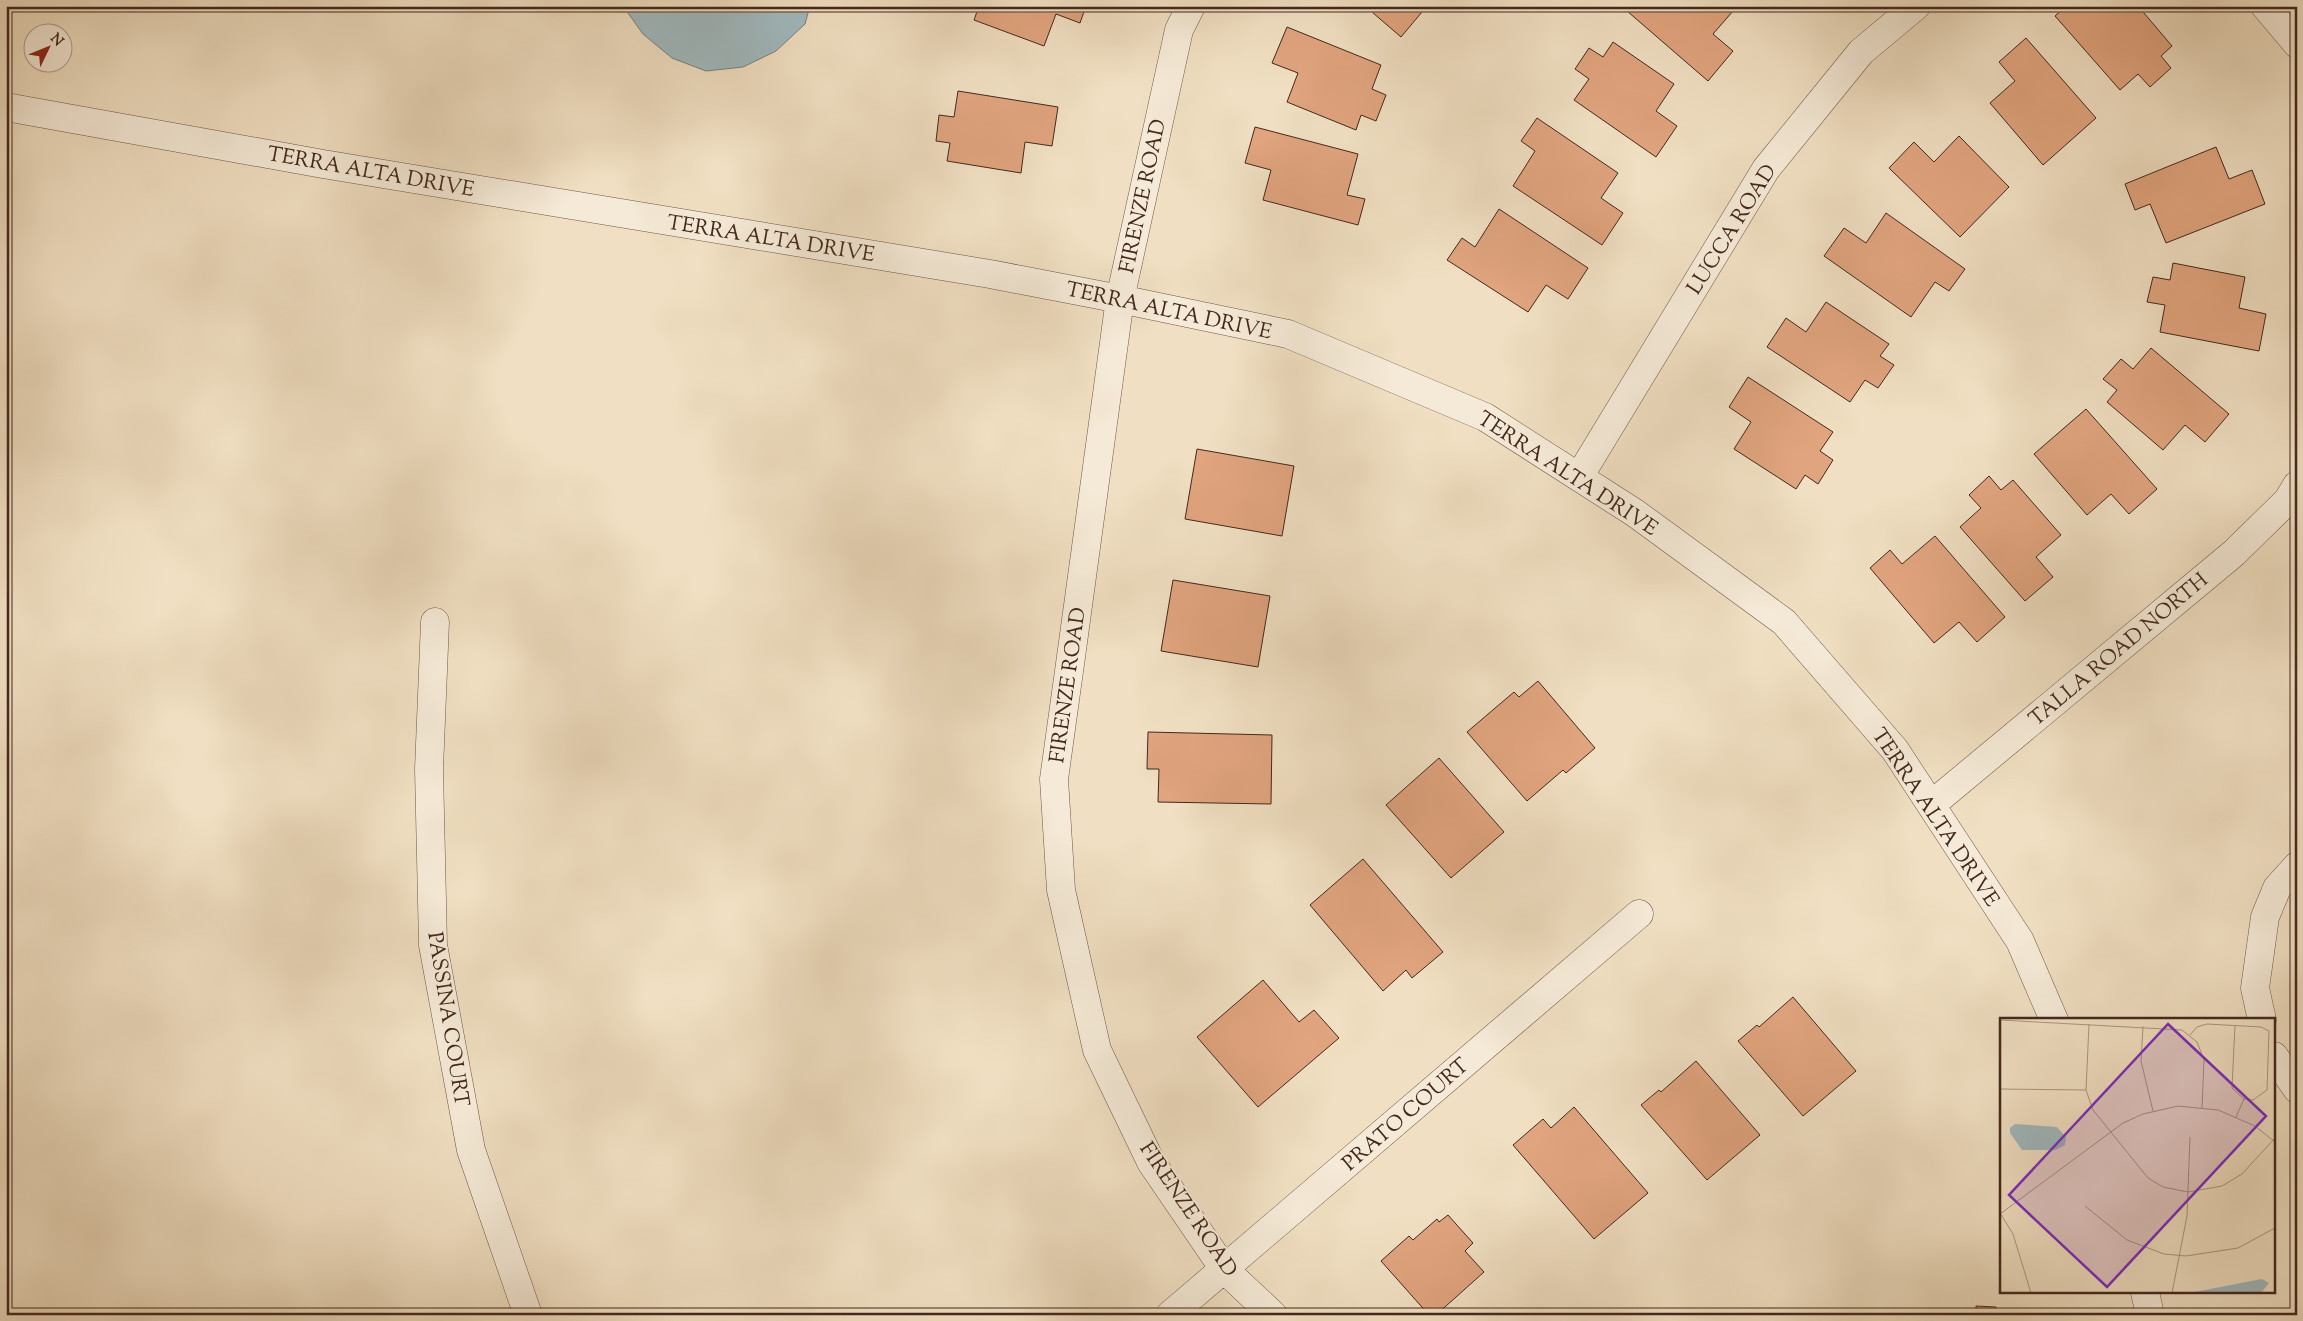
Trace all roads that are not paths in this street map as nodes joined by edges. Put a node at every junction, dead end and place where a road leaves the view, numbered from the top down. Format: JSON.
{"nodes":[{"id":1,"x":1191,"y":6,"type":"edge"},
{"id":2,"x":1916,"y":6,"type":"edge"},
{"id":3,"x":2265,"y":6,"type":"edge"},
{"id":4,"x":2297,"y":44,"type":"edge"},
{"id":5,"x":6,"y":107,"type":"edge"},
{"id":6,"x":1120,"y":299,"type":"junction"},
{"id":7,"x":1579,"y":477,"type":"junction"},
{"id":8,"x":2297,"y":485,"type":"edge"},
{"id":9,"x":435,"y":622,"type":"dead end"},
{"id":10,"x":1931,"y":805,"type":"junction"},
{"id":11,"x":2297,"y":866,"type":"edge"},
{"id":12,"x":1639,"y":914,"type":"dead end"},
{"id":13,"x":2053,"y":1018,"type":"edge"},
{"id":14,"x":2262,"y":1018,"type":"edge"},
{"id":15,"x":2276,"y":1059,"type":"edge"},
{"id":16,"x":2297,"y":1089,"type":"edge"},
{"id":17,"x":1224,"y":1269,"type":"junction"},
{"id":18,"x":2145,"y":1294,"type":"edge"},
{"id":19,"x":528,"y":1315,"type":"edge"},
{"id":20,"x":1170,"y":1315,"type":"edge"},
{"id":21,"x":1273,"y":1315,"type":"edge"},
{"id":22,"x":2150,"y":1315,"type":"edge"}],
"edges":[{"from":1,"to":6,"type":"street","name":"FIRENZE ROAD"},
{"from":2,"to":7,"type":"street","name":"LUCCA ROAD"},
{"from":3,"to":4,"type":"street"},
{"from":5,"to":6,"type":"street","name":"TERRA ALTA DRIVE"},
{"from":6,"to":7,"type":"street","name":"TERRA ALTA DRIVE"},
{"from":6,"to":17,"type":"street","name":"FIRENZE ROAD"},
{"from":7,"to":10,"type":"street","name":"TERRA ALTA DRIVE"},
{"from":8,"to":10,"type":"street","name":"TALLA ROAD NORTH"},
{"from":9,"to":19,"type":"street","name":"PASSINA COURT"},
{"from":10,"to":13,"type":"street","name":"TERRA ALTA DRIVE"},
{"from":11,"to":14,"type":"street"},
{"from":12,"to":17,"type":"street","name":"PRATO COURT"},
{"from":15,"to":16,"type":"street"},
{"from":17,"to":20,"type":"street","name":"PRATO COURT"},
{"from":17,"to":21,"type":"street","name":"FIRENZE ROAD"},
{"from":18,"to":22,"type":"street"}]}
